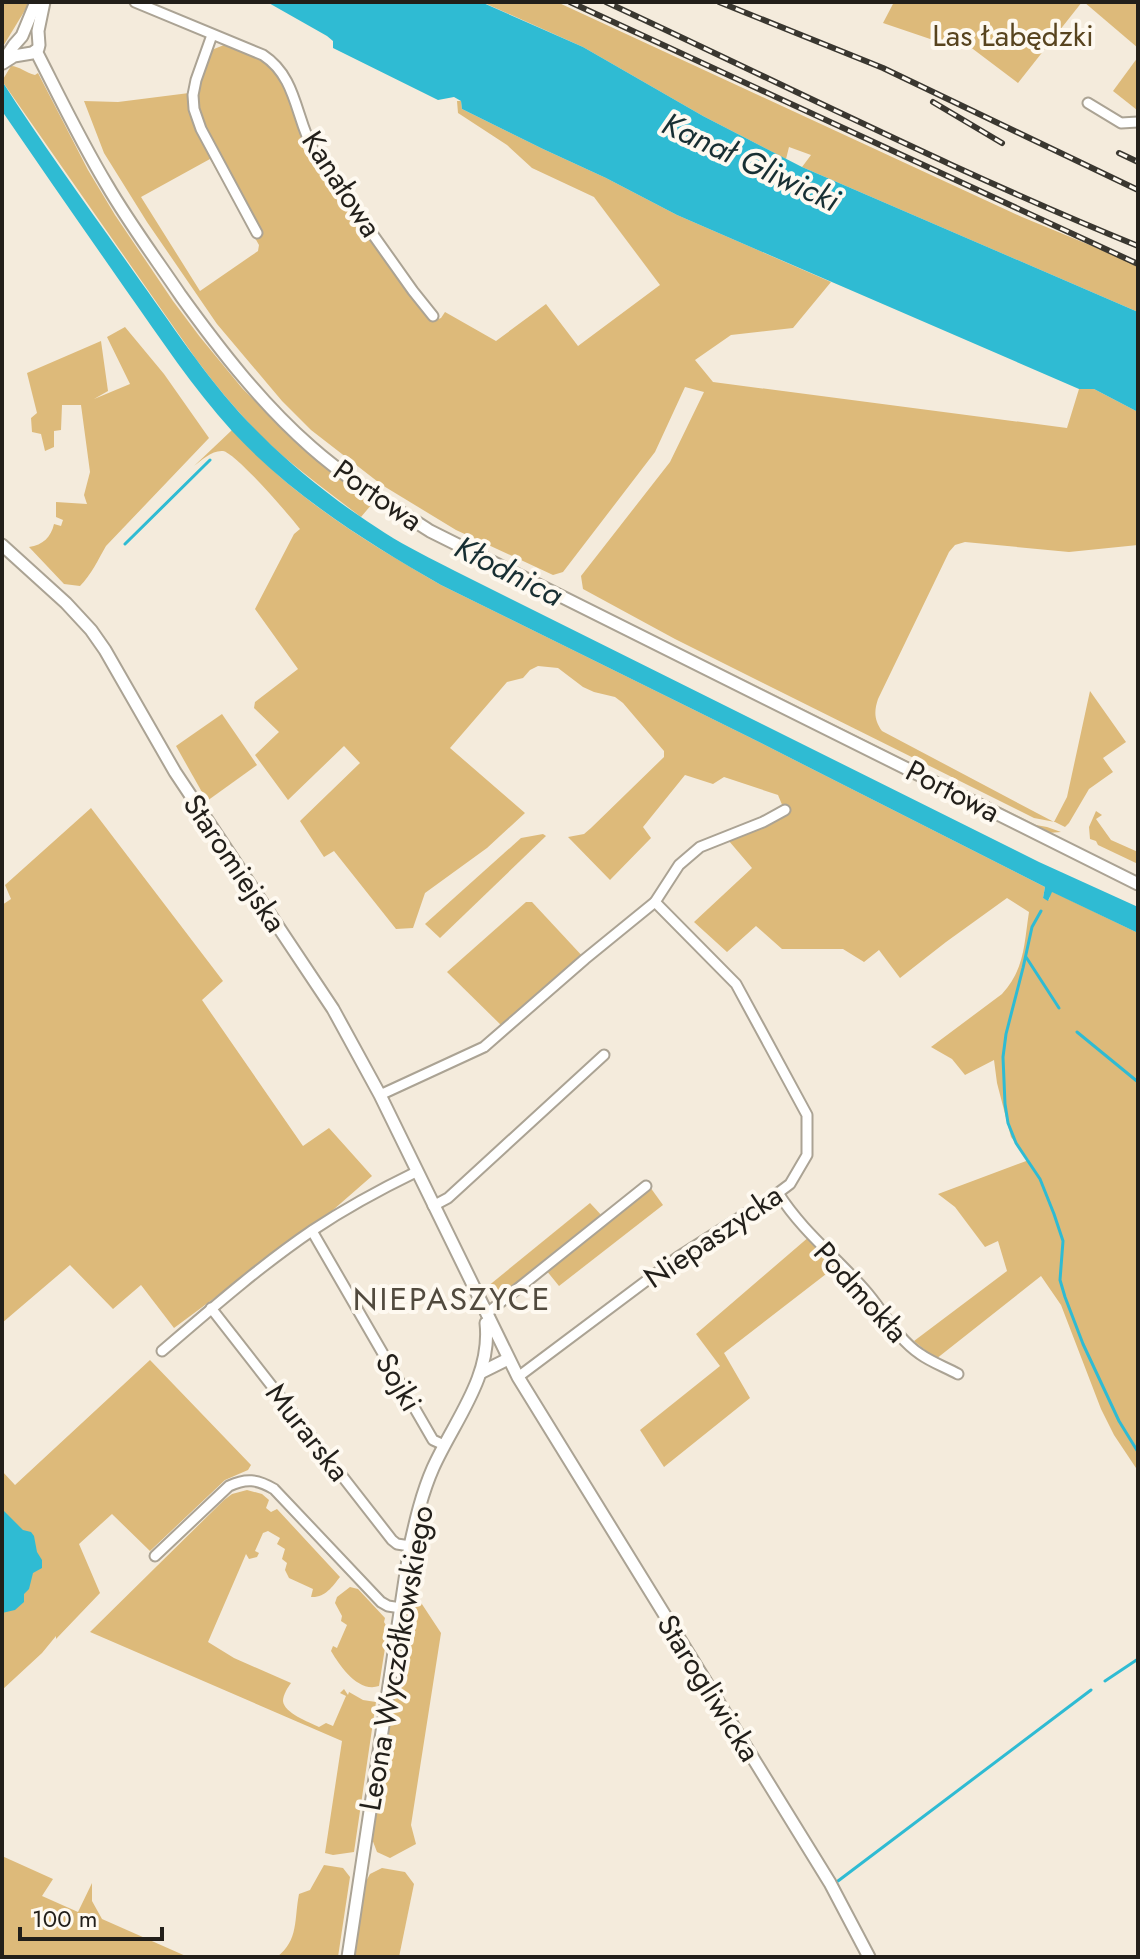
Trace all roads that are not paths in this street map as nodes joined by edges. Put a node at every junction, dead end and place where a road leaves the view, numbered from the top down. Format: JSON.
{"nodes":[{"id":1,"x":36,"y":2,"type":"edge"},
{"id":2,"x":44,"y":2,"type":"edge"},
{"id":3,"x":135,"y":2,"type":"edge"},
{"id":4,"x":212,"y":35,"type":"junction"},
{"id":5,"x":38,"y":37,"type":"junction"},
{"id":6,"x":21,"y":38,"type":"junction"},
{"id":7,"x":31,"y":52,"type":"junction"},
{"id":8,"x":2,"y":64,"type":"edge"},
{"id":9,"x":1088,"y":103,"type":"dead end"},
{"id":10,"x":1138,"y":122,"type":"edge"},
{"id":11,"x":257,"y":233,"type":"dead end"},
{"id":12,"x":433,"y":316,"type":"dead end"},
{"id":13,"x":2,"y":545,"type":"edge"},
{"id":14,"x":785,"y":810,"type":"dead end"},
{"id":15,"x":1138,"y":884,"type":"edge"},
{"id":16,"x":655,"y":902,"type":"junction"},
{"id":17,"x":604,"y":1055,"type":"dead end"},
{"id":18,"x":380,"y":1095,"type":"junction"},
{"id":19,"x":416,"y":1172,"type":"junction"},
{"id":20,"x":646,"y":1186,"type":"dead end"},
{"id":21,"x":778,"y":1193,"type":"junction"},
{"id":22,"x":433,"y":1206,"type":"junction"},
{"id":23,"x":312,"y":1231,"type":"junction"},
{"id":24,"x":211,"y":1308,"type":"junction"},
{"id":25,"x":486,"y":1314,"type":"junction"},
{"id":26,"x":162,"y":1351,"type":"dead end"},
{"id":27,"x":507,"y":1358,"type":"junction"},
{"id":28,"x":483,"y":1368,"type":"junction"},
{"id":29,"x":958,"y":1374,"type":"dead end"},
{"id":30,"x":518,"y":1377,"type":"junction"},
{"id":31,"x":544,"y":1422,"type":"joint"},
{"id":32,"x":444,"y":1445,"type":"junction"},
{"id":33,"x":410,"y":1546,"type":"junction"},
{"id":34,"x":155,"y":1556,"type":"dead end"},
{"id":35,"x":401,"y":1608,"type":"junction"},
{"id":36,"x":348,"y":1957,"type":"edge"},
{"id":37,"x":869,"y":1957,"type":"edge"}],
"edges":[{"from":1,"to":6,"type":"street"},
{"from":2,"to":5,"type":"street"},
{"from":3,"to":4,"type":"street","name":"Kanałowa"},
{"from":4,"to":11,"type":"street"},
{"from":4,"to":12,"type":"street","name":"Kanałowa"},
{"from":5,"to":6,"type":"street"},
{"from":5,"to":7,"type":"street"},
{"from":6,"to":7,"type":"street"},
{"from":6,"to":8,"type":"street"},
{"from":7,"to":8,"type":"street"},
{"from":7,"to":15,"type":"street","name":"Portowa"},
{"from":9,"to":10,"type":"street"},
{"from":13,"to":18,"type":"street","name":"Staromiejska"},
{"from":14,"to":16,"type":"street"},
{"from":16,"to":18,"type":"street"},
{"from":16,"to":21,"type":"street","name":"Niepaszycka"},
{"from":17,"to":22,"type":"street"},
{"from":18,"to":19,"type":"street","name":"Staromiejska"},
{"from":19,"to":22,"type":"street","name":"Staromiejska"},
{"from":19,"to":23,"type":"street"},
{"from":20,"to":25,"type":"street"},
{"from":21,"to":29,"type":"street","name":"Podmokła"},
{"from":21,"to":30,"type":"street","name":"Niepaszycka"},
{"from":22,"to":25,"type":"street","name":"Staromiejska"},
{"from":23,"to":24,"type":"street"},
{"from":23,"to":32,"type":"street","name":"Sojki"},
{"from":24,"to":26,"type":"street"},
{"from":24,"to":33,"type":"street","name":"Murarska"},
{"from":25,"to":27,"type":"street","name":"Staromiejska"},
{"from":25,"to":28,"type":"street","name":"Leona Wyczółkowskiego"},
{"from":27,"to":28,"type":"street"},
{"from":27,"to":30,"type":"street","name":"Staromiejska"},
{"from":28,"to":32,"type":"street","name":"Leona Wyczółkowskiego"},
{"from":30,"to":31,"type":"street","name":"Staromiejska"},
{"from":31,"to":37,"type":"street","name":"Starogliwicka"},
{"from":32,"to":33,"type":"street","name":"Leona Wyczółkowskiego"},
{"from":33,"to":35,"type":"street","name":"Leona Wyczółkowskiego"},
{"from":34,"to":35,"type":"street"},
{"from":35,"to":36,"type":"street","name":"Leona Wyczółkowskiego"}]}
